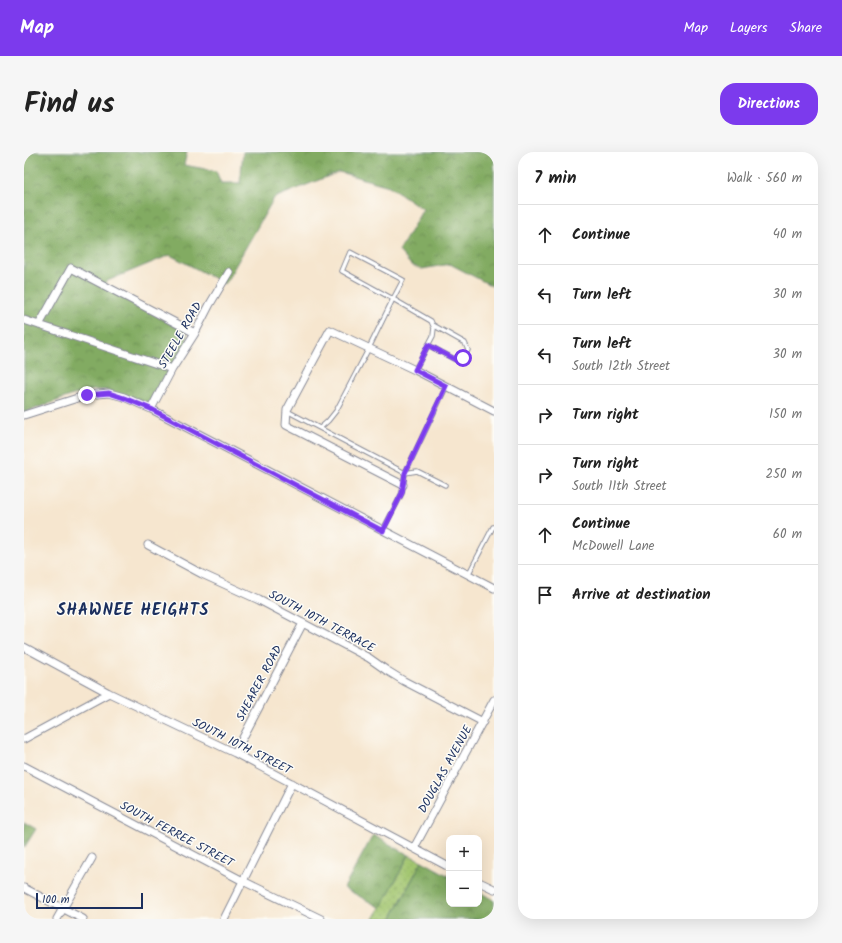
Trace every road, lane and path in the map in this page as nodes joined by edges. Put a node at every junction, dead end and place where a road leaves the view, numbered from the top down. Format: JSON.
{"nodes":[{"id":1,"x":229,"y":272,"type":"dead end"},
{"id":2,"x":393,"y":299,"type":"junction"},
{"id":3,"x":24,"y":320,"type":"edge"},
{"id":4,"x":432,"y":324,"type":"junction"},
{"id":5,"x":39,"y":325,"type":"junction"},
{"id":6,"x":195,"y":333,"type":"junction"},
{"id":7,"x":428,"y":345,"type":"junction"},
{"id":8,"x":369,"y":348,"type":"junction"},
{"id":9,"x":172,"y":369,"type":"junction"},
{"id":10,"x":415,"y":370,"type":"junction"},
{"id":11,"x":446,"y":386,"type":"junction"},
{"id":12,"x":151,"y":409,"type":"junction"},
{"id":13,"x":286,"y":410,"type":"junction"},
{"id":14,"x":494,"y":411,"type":"edge"},
{"id":15,"x":24,"y":415,"type":"edge"},
{"id":16,"x":320,"y":428,"type":"junction"},
{"id":17,"x":405,"y":473,"type":"junction"},
{"id":18,"x":403,"y":485,"type":"junction"},
{"id":19,"x":445,"y":485,"type":"dead end"},
{"id":20,"x":494,"y":527,"type":"edge"},
{"id":21,"x":383,"y":531,"type":"junction"},
{"id":22,"x":148,"y":545,"type":"dead end"},
{"id":23,"x":468,"y":575,"type":"junction"},
{"id":24,"x":494,"y":588,"type":"edge"},
{"id":25,"x":303,"y":624,"type":"junction"},
{"id":26,"x":24,"y":647,"type":"edge"},
{"id":27,"x":109,"y":693,"type":"junction"},
{"id":28,"x":494,"y":700,"type":"edge"},
{"id":29,"x":483,"y":722,"type":"junction"},
{"id":30,"x":24,"y":739,"type":"edge"},
{"id":31,"x":235,"y":753,"type":"junction"},
{"id":32,"x":24,"y":766,"type":"edge"},
{"id":33,"x":292,"y":783,"type":"junction"},
{"id":34,"x":414,"y":848,"type":"junction"},
{"id":35,"x":92,"y":858,"type":"dead end"},
{"id":36,"x":446,"y":865,"type":"edge"},
{"id":37,"x":243,"y":881,"type":"junction"},
{"id":38,"x":482,"y":883,"type":"edge"},
{"id":39,"x":24,"y":888,"type":"edge"},
{"id":40,"x":494,"y":889,"type":"edge"},
{"id":41,"x":63,"y":909,"type":"junction"},
{"id":42,"x":57,"y":919,"type":"edge"},
{"id":43,"x":83,"y":919,"type":"edge"},
{"id":44,"x":224,"y":919,"type":"edge"},
{"id":45,"x":321,"y":919,"type":"edge"}],
"edges":[{"from":1,"to":6,"type":"street","name":"STEELE ROAD"},
{"from":2,"to":2,"type":"lane"},
{"from":2,"to":4,"type":"lane"},
{"from":2,"to":8,"type":"lane"},
{"from":3,"to":5,"type":"street"},
{"from":4,"to":7,"type":"lane"},
{"from":4,"to":7,"type":"lane"},
{"from":5,"to":6,"type":"street"},
{"from":5,"to":9,"type":"street"},
{"from":6,"to":9,"type":"street","name":"STEELE ROAD"},
{"from":7,"to":10,"type":"lane"},
{"from":8,"to":10,"type":"street"},
{"from":8,"to":13,"type":"street"},
{"from":8,"to":16,"type":"lane"},
{"from":9,"to":12,"type":"street","name":"STEELE ROAD"},
{"from":10,"to":11,"type":"street"},
{"from":11,"to":14,"type":"street"},
{"from":11,"to":17,"type":"lane"},
{"from":12,"to":15,"type":"street"},
{"from":12,"to":21,"type":"street"},
{"from":13,"to":16,"type":"lane"},
{"from":13,"to":18,"type":"street"},
{"from":16,"to":17,"type":"lane"},
{"from":17,"to":18,"type":"lane"},
{"from":17,"to":19,"type":"lane"},
{"from":18,"to":21,"type":"lane"},
{"from":20,"to":23,"type":"lane"},
{"from":21,"to":23,"type":"street"},
{"from":22,"to":25,"type":"street","name":"SOUTH 10TH TERRACE"},
{"from":23,"to":24,"type":"street"},
{"from":25,"to":29,"type":"street","name":"SOUTH 10TH TERRACE"},
{"from":25,"to":31,"type":"street","name":"SHEARER ROAD"},
{"from":26,"to":27,"type":"street","name":"SOUTH 10TH STREET"},
{"from":27,"to":30,"type":"street"},
{"from":27,"to":31,"type":"street","name":"SOUTH 10TH STREET"},
{"from":28,"to":29,"type":"street","name":"DOUGLAS AVENUE"},
{"from":29,"to":34,"type":"street","name":"DOUGLAS AVENUE"},
{"from":31,"to":33,"type":"street","name":"SOUTH 10TH STREET"},
{"from":32,"to":37,"type":"street","name":"SOUTH FERREE STREET"},
{"from":33,"to":34,"type":"street","name":"SOUTH 10TH STREET"},
{"from":33,"to":37,"type":"street"},
{"from":34,"to":36,"type":"street","name":"SOUTH 10TH STREET"},
{"from":35,"to":41,"type":"street"},
{"from":37,"to":44,"type":"street"},
{"from":37,"to":45,"type":"street","name":"SOUTH FERREE STREET"},
{"from":38,"to":40,"type":"street"},
{"from":39,"to":41,"type":"street"},
{"from":41,"to":42,"type":"street"},
{"from":41,"to":43,"type":"street"}]}
